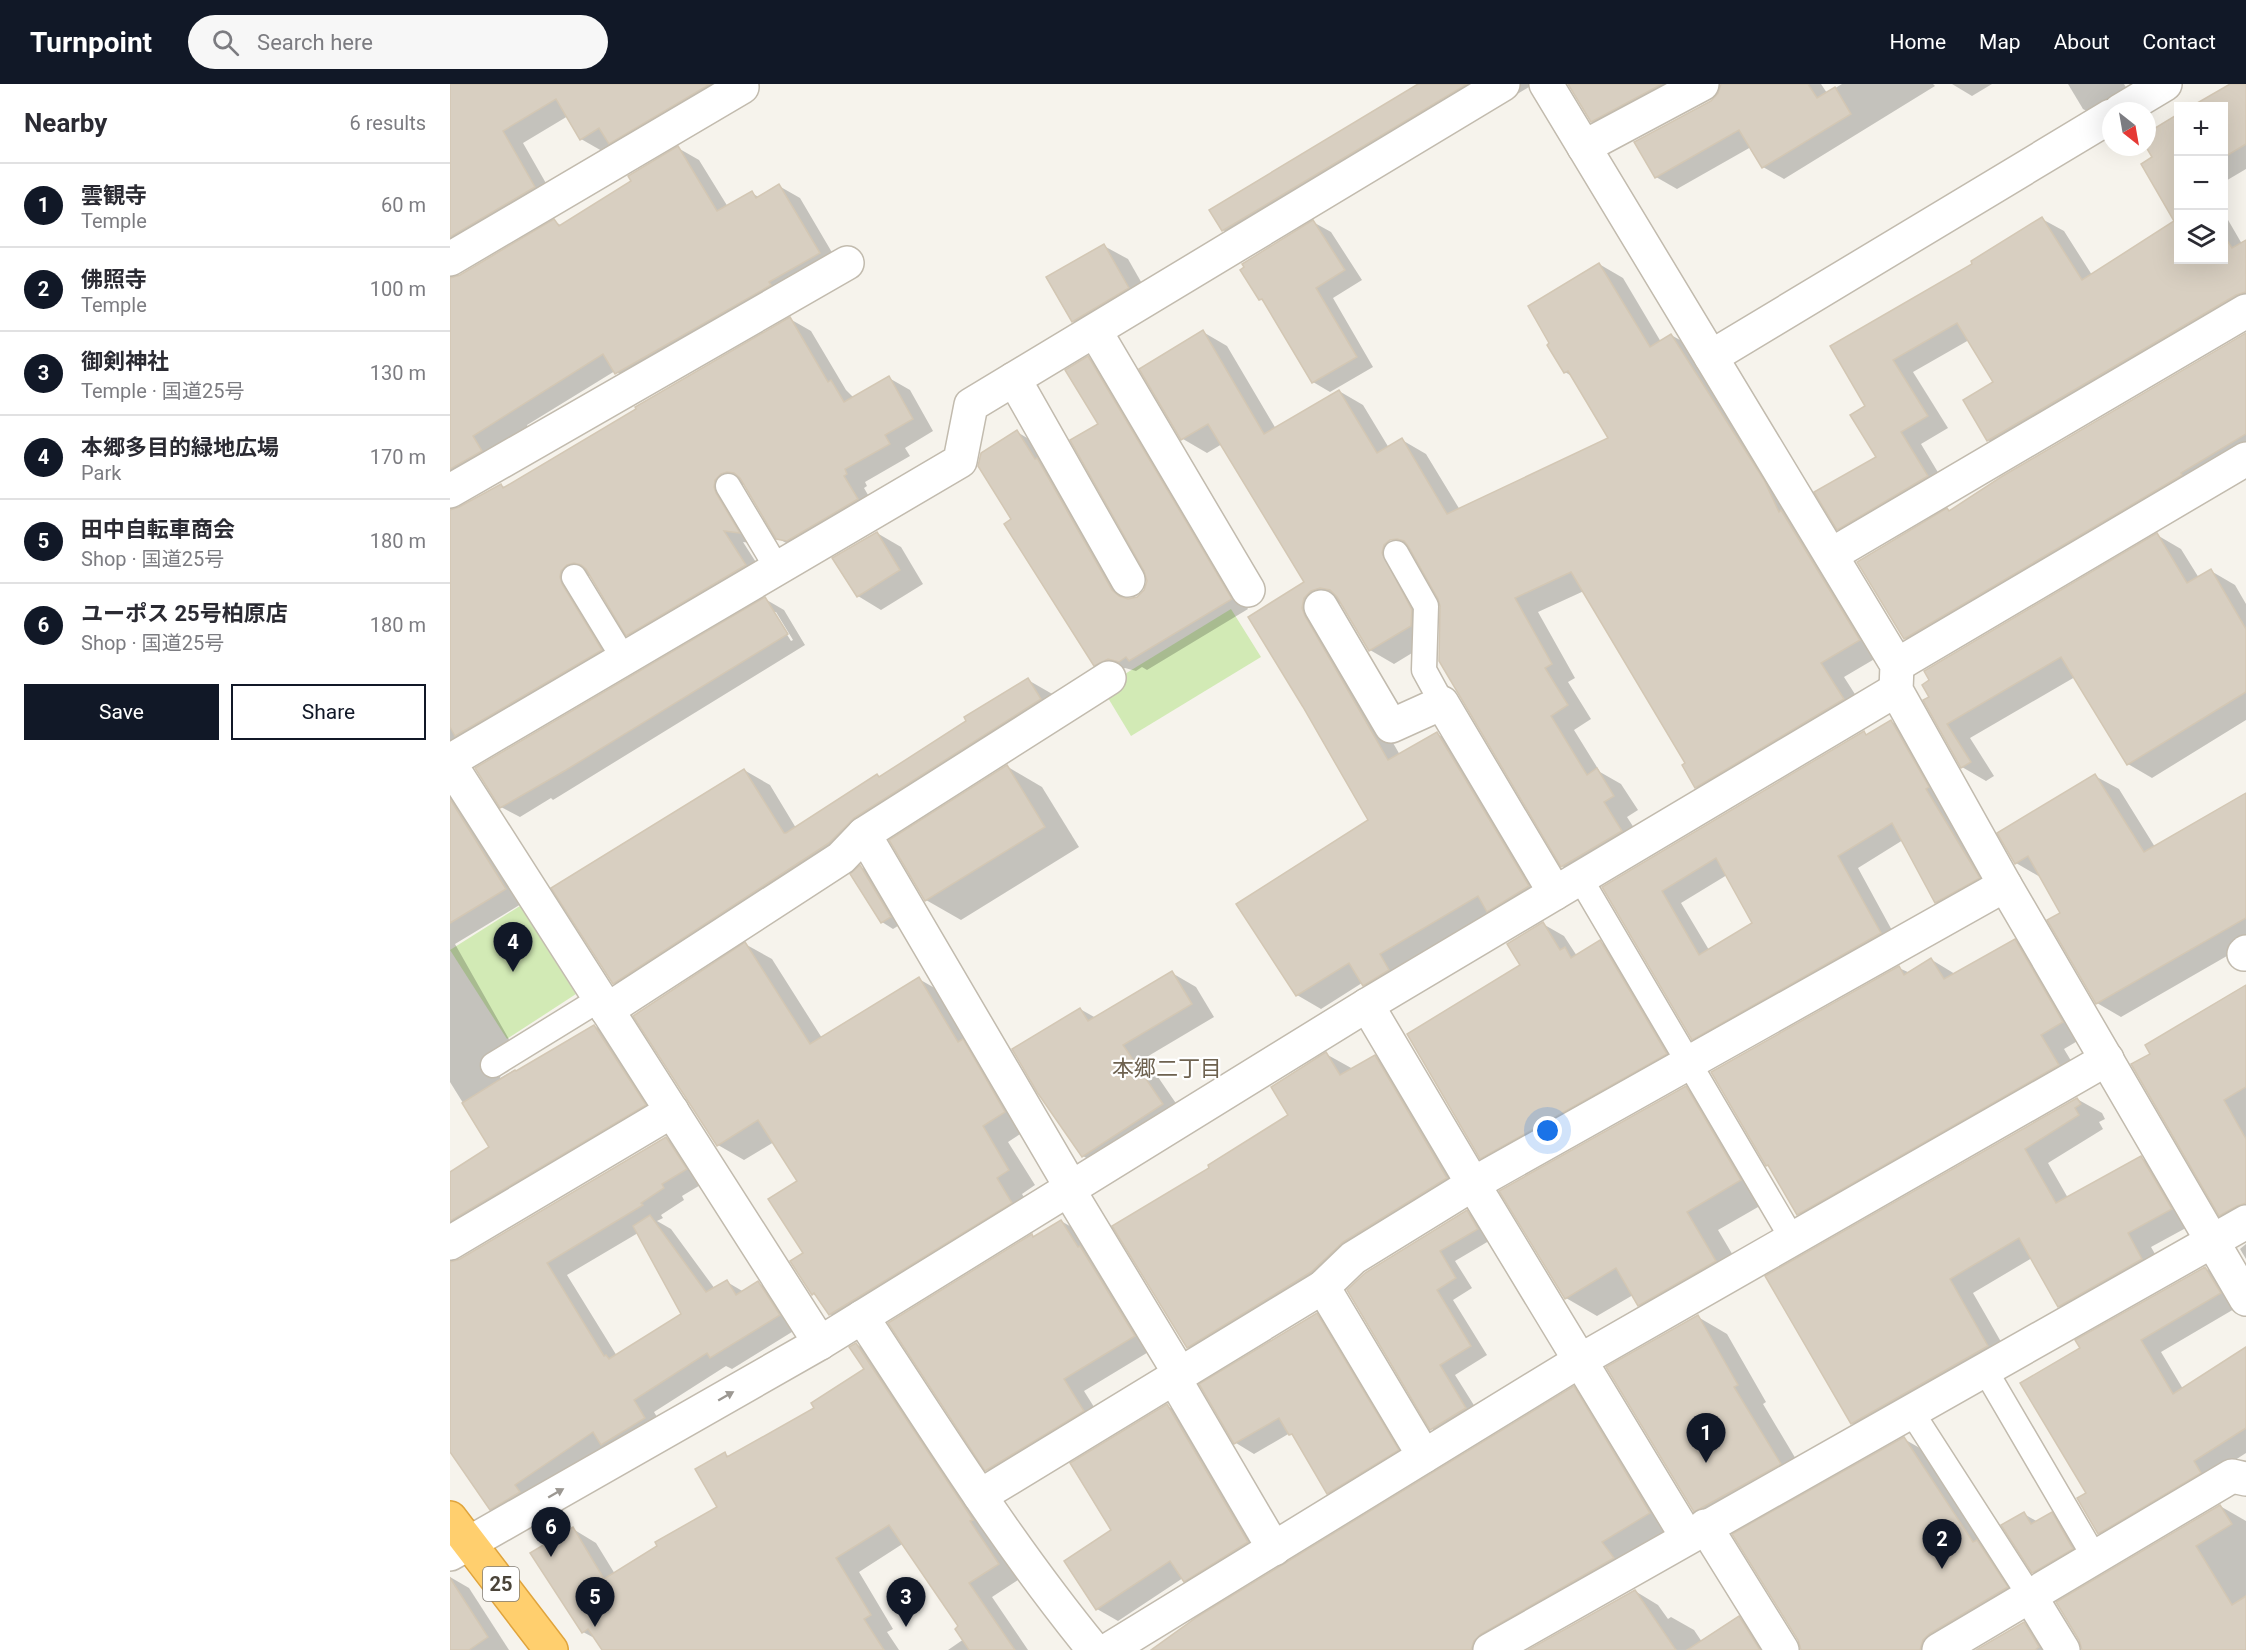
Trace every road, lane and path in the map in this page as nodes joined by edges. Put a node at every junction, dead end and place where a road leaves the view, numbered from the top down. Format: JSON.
{"nodes":[{"id":1,"x":1503,"y":84,"type":"edge"},
{"id":2,"x":1546,"y":84,"type":"edge"},
{"id":3,"x":1702,"y":84,"type":"edge"},
{"id":4,"x":2165,"y":84,"type":"edge"},
{"id":5,"x":741,"y":87,"type":"dead end"},
{"id":6,"x":2135,"y":102,"type":"edge"},
{"id":7,"x":2102,"y":121,"type":"edge"},
{"id":8,"x":1584,"y":147,"type":"junction"},
{"id":9,"x":450,"y":259,"type":"edge"},
{"id":10,"x":847,"y":263,"type":"dead end"},
{"id":11,"x":2246,"y":311,"type":"edge"},
{"id":12,"x":1095,"y":331,"type":"junction"},
{"id":13,"x":1711,"y":357,"type":"junction"},
{"id":14,"x":1014,"y":379,"type":"junction"},
{"id":15,"x":2246,"y":459,"type":"edge"},
{"id":16,"x":728,"y":486,"type":"dead end"},
{"id":17,"x":450,"y":491,"type":"edge"},
{"id":18,"x":1396,"y":553,"type":"dead end"},
{"id":19,"x":1831,"y":555,"type":"junction"},
{"id":20,"x":777,"y":568,"type":"junction"},
{"id":21,"x":574,"y":578,"type":"dead end"},
{"id":22,"x":1128,"y":580,"type":"dead end"},
{"id":23,"x":1248,"y":590,"type":"dead end"},
{"id":24,"x":1321,"y":607,"type":"dead end"},
{"id":25,"x":624,"y":659,"type":"junction"},
{"id":26,"x":1896,"y":677,"type":"junction"},
{"id":27,"x":1109,"y":678,"type":"dead end"},
{"id":28,"x":1442,"y":703,"type":"junction"},
{"id":29,"x":454,"y":777,"type":"edge"},
{"id":30,"x":864,"y":834,"type":"junction"},
{"id":31,"x":1567,"y":885,"type":"junction"},
{"id":32,"x":2005,"y":885,"type":"junction"},
{"id":33,"x":604,"y":1004,"type":"junction"},
{"id":34,"x":1367,"y":1005,"type":"junction"},
{"id":35,"x":2107,"y":1059,"type":"junction"},
{"id":36,"x":1689,"y":1063,"type":"junction"},
{"id":37,"x":493,"y":1065,"type":"dead end"},
{"id":38,"x":672,"y":1112,"type":"junction"},
{"id":39,"x":1473,"y":1184,"type":"junction"},
{"id":40,"x":1070,"y":1188,"type":"junction"},
{"id":41,"x":2246,"y":1222,"type":"edge"},
{"id":42,"x":1793,"y":1240,"type":"junction"},
{"id":43,"x":2212,"y":1241,"type":"junction"},
{"id":44,"x":450,"y":1243,"type":"edge"},
{"id":45,"x":1323,"y":1287,"type":"junction"},
{"id":46,"x":2246,"y":1299,"type":"edge"},
{"id":47,"x":862,"y":1317,"type":"junction"},
{"id":48,"x":820,"y":1343,"type":"junction"},
{"id":49,"x":1581,"y":1360,"type":"junction"},
{"id":50,"x":1985,"y":1370,"type":"junction"},
{"id":51,"x":1177,"y":1376,"type":"junction"},
{"id":52,"x":1911,"y":1411,"type":"junction"},
{"id":53,"x":1424,"y":1456,"type":"junction"},
{"id":54,"x":2246,"y":1479,"type":"edge"},
{"id":55,"x":980,"y":1496,"type":"junction"},
{"id":56,"x":1696,"y":1532,"type":"junction"},
{"id":57,"x":456,"y":1538,"type":"edge"},
{"id":58,"x":1274,"y":1549,"type":"junction"},
{"id":59,"x":2095,"y":1558,"type":"junction"},
{"id":60,"x":2030,"y":1596,"type":"junction"},
{"id":61,"x":1501,"y":1647,"type":"edge"},
{"id":62,"x":551,"y":1650,"type":"edge"},
{"id":63,"x":1094,"y":1650,"type":"edge"},
{"id":64,"x":1108,"y":1650,"type":"edge"},
{"id":65,"x":1782,"y":1650,"type":"edge"},
{"id":66,"x":1939,"y":1650,"type":"edge"},
{"id":67,"x":2063,"y":1650,"type":"edge"}],
"edges":[{"from":1,"to":12,"type":"street"},
{"from":2,"to":8,"type":"street"},
{"from":3,"to":8,"type":"street"},
{"from":4,"to":6,"type":"street"},
{"from":5,"to":9,"type":"street"},
{"from":7,"to":13,"type":"street"},
{"from":8,"to":13,"type":"street"},
{"from":10,"to":17,"type":"street"},
{"from":11,"to":19,"type":"street"},
{"from":12,"to":14,"type":"street"},
{"from":12,"to":23,"type":"street"},
{"from":13,"to":19,"type":"street"},
{"from":14,"to":20,"type":"street"},
{"from":14,"to":22,"type":"street"},
{"from":15,"to":26,"type":"street"},
{"from":16,"to":20,"type":"lane"},
{"from":18,"to":28,"type":"lane"},
{"from":19,"to":26,"type":"street"},
{"from":20,"to":25,"type":"street"},
{"from":21,"to":25,"type":"lane"},
{"from":24,"to":28,"type":"street"},
{"from":25,"to":29,"type":"street"},
{"from":26,"to":31,"type":"street"},
{"from":26,"to":32,"type":"street"},
{"from":27,"to":30,"type":"street"},
{"from":28,"to":31,"type":"street"},
{"from":29,"to":33,"type":"street"},
{"from":30,"to":33,"type":"street"},
{"from":30,"to":40,"type":"street"},
{"from":31,"to":34,"type":"street"},
{"from":31,"to":36,"type":"lane"},
{"from":32,"to":35,"type":"street"},
{"from":32,"to":36,"type":"street"},
{"from":33,"to":37,"type":"lane"},
{"from":33,"to":38,"type":"street"},
{"from":34,"to":39,"type":"street"},
{"from":34,"to":40,"type":"street"},
{"from":35,"to":42,"type":"street"},
{"from":35,"to":43,"type":"street"},
{"from":36,"to":39,"type":"street"},
{"from":36,"to":42,"type":"lane"},
{"from":38,"to":44,"type":"street"},
{"from":38,"to":48,"type":"street"},
{"from":39,"to":45,"type":"street"},
{"from":39,"to":49,"type":"street"},
{"from":40,"to":47,"type":"street"},
{"from":40,"to":51,"type":"street"},
{"from":41,"to":43,"type":"street"},
{"from":42,"to":49,"type":"street"},
{"from":43,"to":46,"type":"street"},
{"from":43,"to":50,"type":"street"},
{"from":45,"to":51,"type":"street"},
{"from":45,"to":53,"type":"street"},
{"from":47,"to":48,"type":"street"},
{"from":47,"to":55,"type":"street"},
{"from":57,"to":48,"type":"street","one_way":true},
{"from":49,"to":53,"type":"street"},
{"from":49,"to":56,"type":"street"},
{"from":50,"to":52,"type":"street"},
{"from":50,"to":59,"type":"lane"},
{"from":51,"to":55,"type":"street"},
{"from":51,"to":58,"type":"street"},
{"from":52,"to":56,"type":"street"},
{"from":52,"to":60,"type":"lane"},
{"from":53,"to":58,"type":"street"},
{"from":54,"to":59,"type":"street"},
{"from":55,"to":63,"type":"street"},
{"from":56,"to":61,"type":"street"},
{"from":56,"to":65,"type":"street"},
{"from":57,"to":62,"type":"highway","number":"25"},
{"from":58,"to":64,"type":"street"},
{"from":59,"to":60,"type":"street"},
{"from":60,"to":66,"type":"street"},
{"from":60,"to":67,"type":"street"}]}
